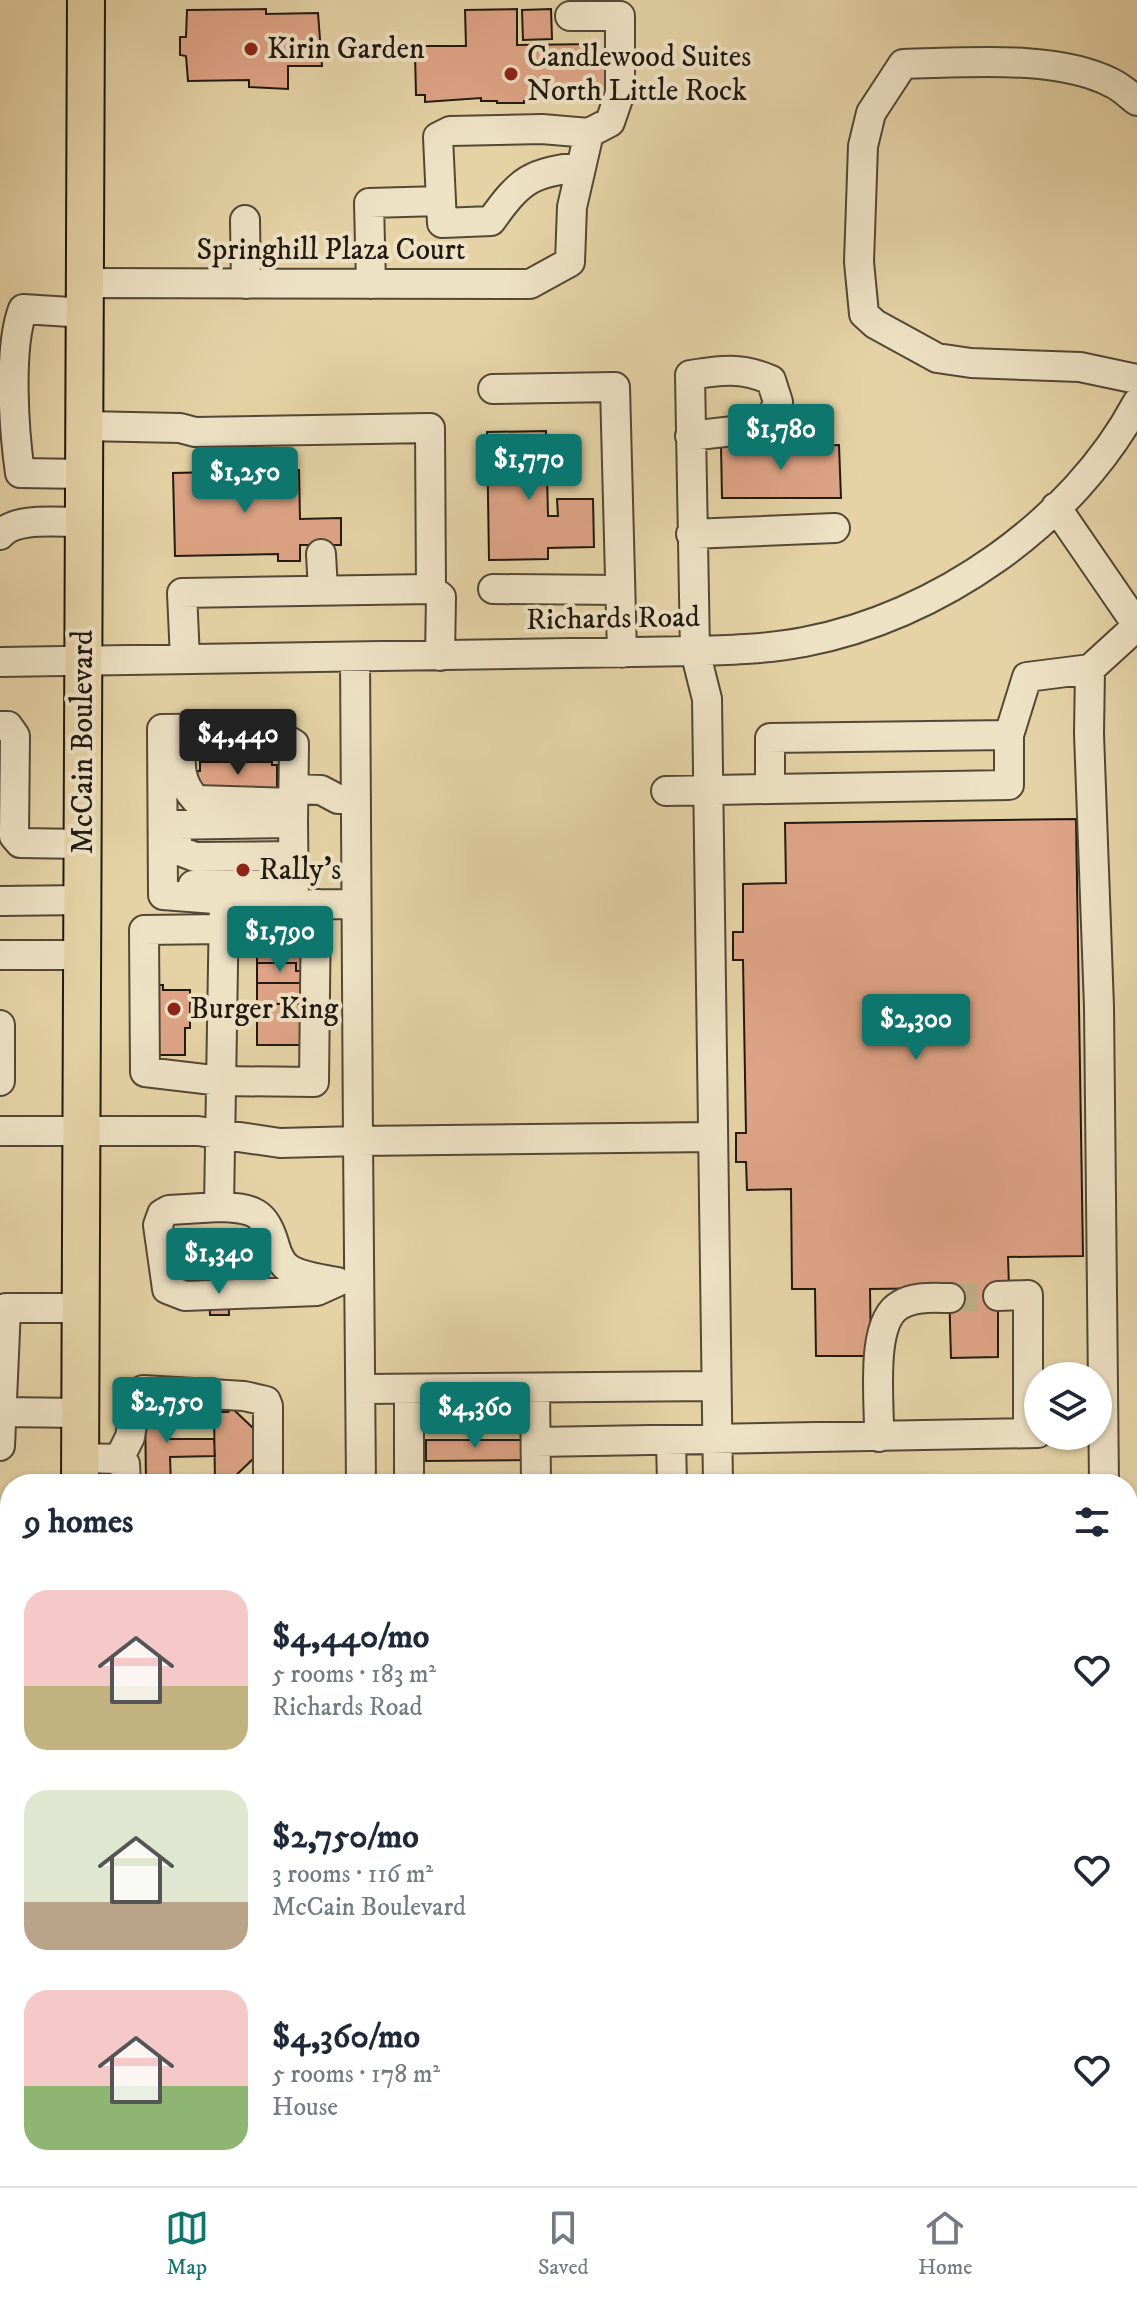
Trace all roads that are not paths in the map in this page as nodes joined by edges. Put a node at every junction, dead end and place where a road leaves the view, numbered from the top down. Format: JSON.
{"nodes":[{"id":1,"x":86,"y":0,"type":"edge"},
{"id":2,"x":570,"y":16,"type":"dead end"},
{"id":3,"x":1137,"y":101,"type":"edge"},
{"id":4,"x":589,"y":133,"type":"junction"},
{"id":5,"x":581,"y":167,"type":"junction"},
{"id":6,"x":441,"y":201,"type":"junction"},
{"id":7,"x":245,"y":220,"type":"dead end"},
{"id":8,"x":246,"y":284,"type":"junction"},
{"id":9,"x":371,"y":284,"type":"junction"},
{"id":10,"x":86,"y":298,"type":"junction"},
{"id":11,"x":11,"y":307,"type":"edge"},
{"id":12,"x":1137,"y":379,"type":"edge"},
{"id":13,"x":493,"y":389,"type":"dead end"},
{"id":14,"x":1137,"y":403,"type":"edge"},
{"id":15,"x":690,"y":436,"type":"dead end"},
{"id":16,"x":84,"y":448,"type":"junction"},
{"id":17,"x":10,"y":474,"type":"edge"},
{"id":18,"x":1056,"y":507,"type":"junction"},
{"id":19,"x":84,"y":522,"type":"junction"},
{"id":20,"x":835,"y":528,"type":"dead end"},
{"id":21,"x":691,"y":534,"type":"junction"},
{"id":22,"x":0,"y":535,"type":"edge"},
{"id":23,"x":321,"y":554,"type":"dead end"},
{"id":24,"x":431,"y":589,"type":"junction"},
{"id":25,"x":493,"y":589,"type":"dead end"},
{"id":26,"x":323,"y":590,"type":"junction"},
{"id":27,"x":620,"y":590,"type":"junction"},
{"id":28,"x":1137,"y":625,"type":"edge"},
{"id":29,"x":695,"y":651,"type":"junction"},
{"id":30,"x":622,"y":653,"type":"junction"},
{"id":31,"x":433,"y":656,"type":"junction"},
{"id":32,"x":355,"y":657,"type":"junction"},
{"id":33,"x":185,"y":659,"type":"junction"},
{"id":34,"x":83,"y":661,"type":"junction"},
{"id":35,"x":0,"y":662,"type":"edge"},
{"id":36,"x":1090,"y":669,"type":"junction"},
{"id":37,"x":0,"y":726,"type":"edge"},
{"id":38,"x":181,"y":729,"type":"junction"},
{"id":39,"x":1009,"y":735,"type":"junction"},
{"id":40,"x":356,"y":787,"type":"junction"},
{"id":41,"x":770,"y":789,"type":"junction"},
{"id":42,"x":706,"y":790,"type":"junction"},
{"id":43,"x":666,"y":791,"type":"dead end"},
{"id":44,"x":300,"y":801,"type":"junction"},
{"id":45,"x":169,"y":825,"type":"junction"},
{"id":46,"x":83,"y":844,"type":"junction"},
{"id":47,"x":293,"y":856,"type":"junction"},
{"id":48,"x":301,"y":898,"type":"junction"},
{"id":49,"x":83,"y":900,"type":"junction"},
{"id":50,"x":0,"y":901,"type":"edge"},
{"id":51,"x":356,"y":904,"type":"junction"},
{"id":52,"x":224,"y":917,"type":"junction"},
{"id":53,"x":0,"y":955,"type":"edge"},
{"id":54,"x":82,"y":955,"type":"junction"},
{"id":55,"x":0,"y":1025,"type":"edge"},
{"id":56,"x":0,"y":1081,"type":"edge"},
{"id":57,"x":221,"y":1081,"type":"junction"},
{"id":58,"x":0,"y":1131,"type":"edge"},
{"id":59,"x":81,"y":1131,"type":"junction"},
{"id":60,"x":221,"y":1135,"type":"junction"},
{"id":61,"x":712,"y":1137,"type":"junction"},
{"id":62,"x":358,"y":1141,"type":"junction"},
{"id":63,"x":219,"y":1207,"type":"junction"},
{"id":64,"x":348,"y":1282,"type":"junction"},
{"id":65,"x":998,"y":1304,"type":"tunnel mouth"},
{"id":66,"x":950,"y":1305,"type":"tunnel mouth"},
{"id":67,"x":81,"y":1308,"type":"junction"},
{"id":68,"x":1030,"y":1362,"type":"edge"},
{"id":69,"x":1101,"y":1362,"type":"edge"},
{"id":70,"x":716,"y":1386,"type":"junction"},
{"id":71,"x":535,"y":1388,"type":"junction"},
{"id":72,"x":361,"y":1389,"type":"junction"},
{"id":73,"x":409,"y":1389,"type":"junction"},
{"id":74,"x":3,"y":1412,"type":"junction"},
{"id":75,"x":81,"y":1413,"type":"junction"},
{"id":76,"x":1024,"y":1433,"type":"edge"},
{"id":77,"x":887,"y":1436,"type":"junction"},
{"id":78,"x":717,"y":1440,"type":"junction"},
{"id":79,"x":671,"y":1441,"type":"junction"},
{"id":80,"x":536,"y":1442,"type":"junction"},
{"id":81,"x":0,"y":1446,"type":"edge"},
{"id":82,"x":1102,"y":1450,"type":"edge"},
{"id":83,"x":0,"y":1454,"type":"edge"},
{"id":84,"x":80,"y":1471,"type":"edge"},
{"id":85,"x":122,"y":1472,"type":"edge"},
{"id":86,"x":268,"y":1474,"type":"edge"},
{"id":87,"x":361,"y":1474,"type":"edge"},
{"id":88,"x":409,"y":1474,"type":"edge"},
{"id":89,"x":536,"y":1474,"type":"edge"},
{"id":90,"x":672,"y":1474,"type":"edge"},
{"id":91,"x":718,"y":1474,"type":"edge"},
{"id":92,"x":1103,"y":1474,"type":"edge"}],
"edges":[{"from":1,"to":10,"type":"main road","name":"McCain Boulevard"},
{"from":2,"to":4,"type":"street"},
{"from":3,"to":12,"type":"street"},
{"from":4,"to":5,"type":"street"},
{"from":4,"to":6,"type":"street"},
{"from":5,"to":6,"type":"street"},
{"from":5,"to":9,"type":"street","name":"Springhill Plaza Court"},
{"from":6,"to":9,"type":"street"},
{"from":7,"to":8,"type":"street"},
{"from":8,"to":9,"type":"street","name":"Springhill Plaza Court"},
{"from":8,"to":10,"type":"street","name":"Springhill Plaza Court"},
{"from":10,"to":11,"type":"street","name":"Springhill Plaza Court"},
{"from":10,"to":16,"type":"main road","name":"McCain Boulevard"},
{"from":11,"to":17,"type":"street"},
{"from":13,"to":27,"type":"street"},
{"from":14,"to":18,"type":"street","name":"Richards Road"},
{"from":15,"to":21,"type":"street"},
{"from":16,"to":17,"type":"street"},
{"from":16,"to":19,"type":"main road","name":"McCain Boulevard"},
{"from":16,"to":24,"type":"street"},
{"from":18,"to":28,"type":"street"},
{"from":18,"to":29,"type":"street","name":"Richards Road"},
{"from":19,"to":22,"type":"street"},
{"from":19,"to":34,"type":"main road","name":"McCain Boulevard"},
{"from":20,"to":21,"type":"street"},
{"from":21,"to":29,"type":"street"},
{"from":23,"to":26,"type":"street"},
{"from":24,"to":26,"type":"street"},
{"from":24,"to":31,"type":"street"},
{"from":25,"to":27,"type":"street"},
{"from":26,"to":33,"type":"street"},
{"from":27,"to":30,"type":"street"},
{"from":28,"to":36,"type":"street"},
{"from":29,"to":30,"type":"street","name":"Richards Road"},
{"from":29,"to":42,"type":"street"},
{"from":30,"to":31,"type":"street","name":"Richards Road"},
{"from":31,"to":32,"type":"street","name":"Richards Road"},
{"from":32,"to":33,"type":"street","name":"Richards Road"},
{"from":32,"to":40,"type":"street"},
{"from":33,"to":34,"type":"street","name":"Richards Road"},
{"from":34,"to":35,"type":"street","name":"Richards Road"},
{"from":34,"to":46,"type":"main road","name":"McCain Boulevard"},
{"from":36,"to":39,"type":"street"},
{"from":36,"to":69,"type":"street"},
{"from":37,"to":46,"type":"street"},
{"from":38,"to":44,"type":"street"},
{"from":38,"to":44,"type":"street"},
{"from":38,"to":45,"type":"street"},
{"from":39,"to":41,"type":"street"},
{"from":39,"to":41,"type":"street"},
{"from":40,"to":44,"type":"street"},
{"from":40,"to":51,"type":"street"},
{"from":41,"to":42,"type":"street"},
{"from":42,"to":43,"type":"street"},
{"from":42,"to":61,"type":"street"},
{"from":44,"to":45,"type":"street"},
{"from":44,"to":47,"type":"street"},
{"from":45,"to":47,"type":"street"},
{"from":45,"to":48,"type":"street"},
{"from":45,"to":52,"type":"street"},
{"from":46,"to":49,"type":"main road","name":"McCain Boulevard"},
{"from":47,"to":48,"type":"street"},
{"from":48,"to":51,"type":"street"},
{"from":48,"to":52,"type":"street"},
{"from":48,"to":57,"type":"street"},
{"from":49,"to":50,"type":"street"},
{"from":49,"to":54,"type":"main road","name":"McCain Boulevard"},
{"from":51,"to":62,"type":"street"},
{"from":52,"to":57,"type":"street"},
{"from":52,"to":57,"type":"street"},
{"from":53,"to":54,"type":"street"},
{"from":54,"to":59,"type":"main road","name":"McCain Boulevard"},
{"from":55,"to":56,"type":"street"},
{"from":57,"to":60,"type":"street"},
{"from":58,"to":59,"type":"street"},
{"from":59,"to":60,"type":"street"},
{"from":59,"to":67,"type":"main road","name":"McCain Boulevard"},
{"from":60,"to":62,"type":"street"},
{"from":60,"to":63,"type":"street"},
{"from":61,"to":62,"type":"street"},
{"from":61,"to":70,"type":"street"},
{"from":62,"to":64,"type":"street"},
{"from":63,"to":64,"type":"street"},
{"from":63,"to":64,"type":"street"},
{"from":64,"to":72,"type":"street"},
{"from":65,"to":68,"type":"street"},
{"from":66,"to":77,"type":"street"},
{"from":67,"to":74,"type":"street"},
{"from":67,"to":75,"type":"main road","name":"McCain Boulevard"},
{"from":70,"to":71,"type":"street"},
{"from":70,"to":78,"type":"street"},
{"from":71,"to":73,"type":"street"},
{"from":71,"to":80,"type":"street"},
{"from":72,"to":73,"type":"street"},
{"from":72,"to":87,"type":"street"},
{"from":73,"to":88,"type":"street"},
{"from":74,"to":75,"type":"street"},
{"from":74,"to":81,"type":"street"},
{"from":75,"to":84,"type":"main road","name":"McCain Boulevard"},
{"from":76,"to":77,"type":"street"},
{"from":77,"to":78,"type":"street"},
{"from":78,"to":79,"type":"street"},
{"from":78,"to":91,"type":"street"},
{"from":79,"to":80,"type":"street"},
{"from":79,"to":90,"type":"street"},
{"from":80,"to":89,"type":"street"},
{"from":81,"to":83,"type":"street"},
{"from":82,"to":92,"type":"street"},
{"from":84,"to":85,"type":"street"},
{"from":85,"to":86,"type":"street"}]}
